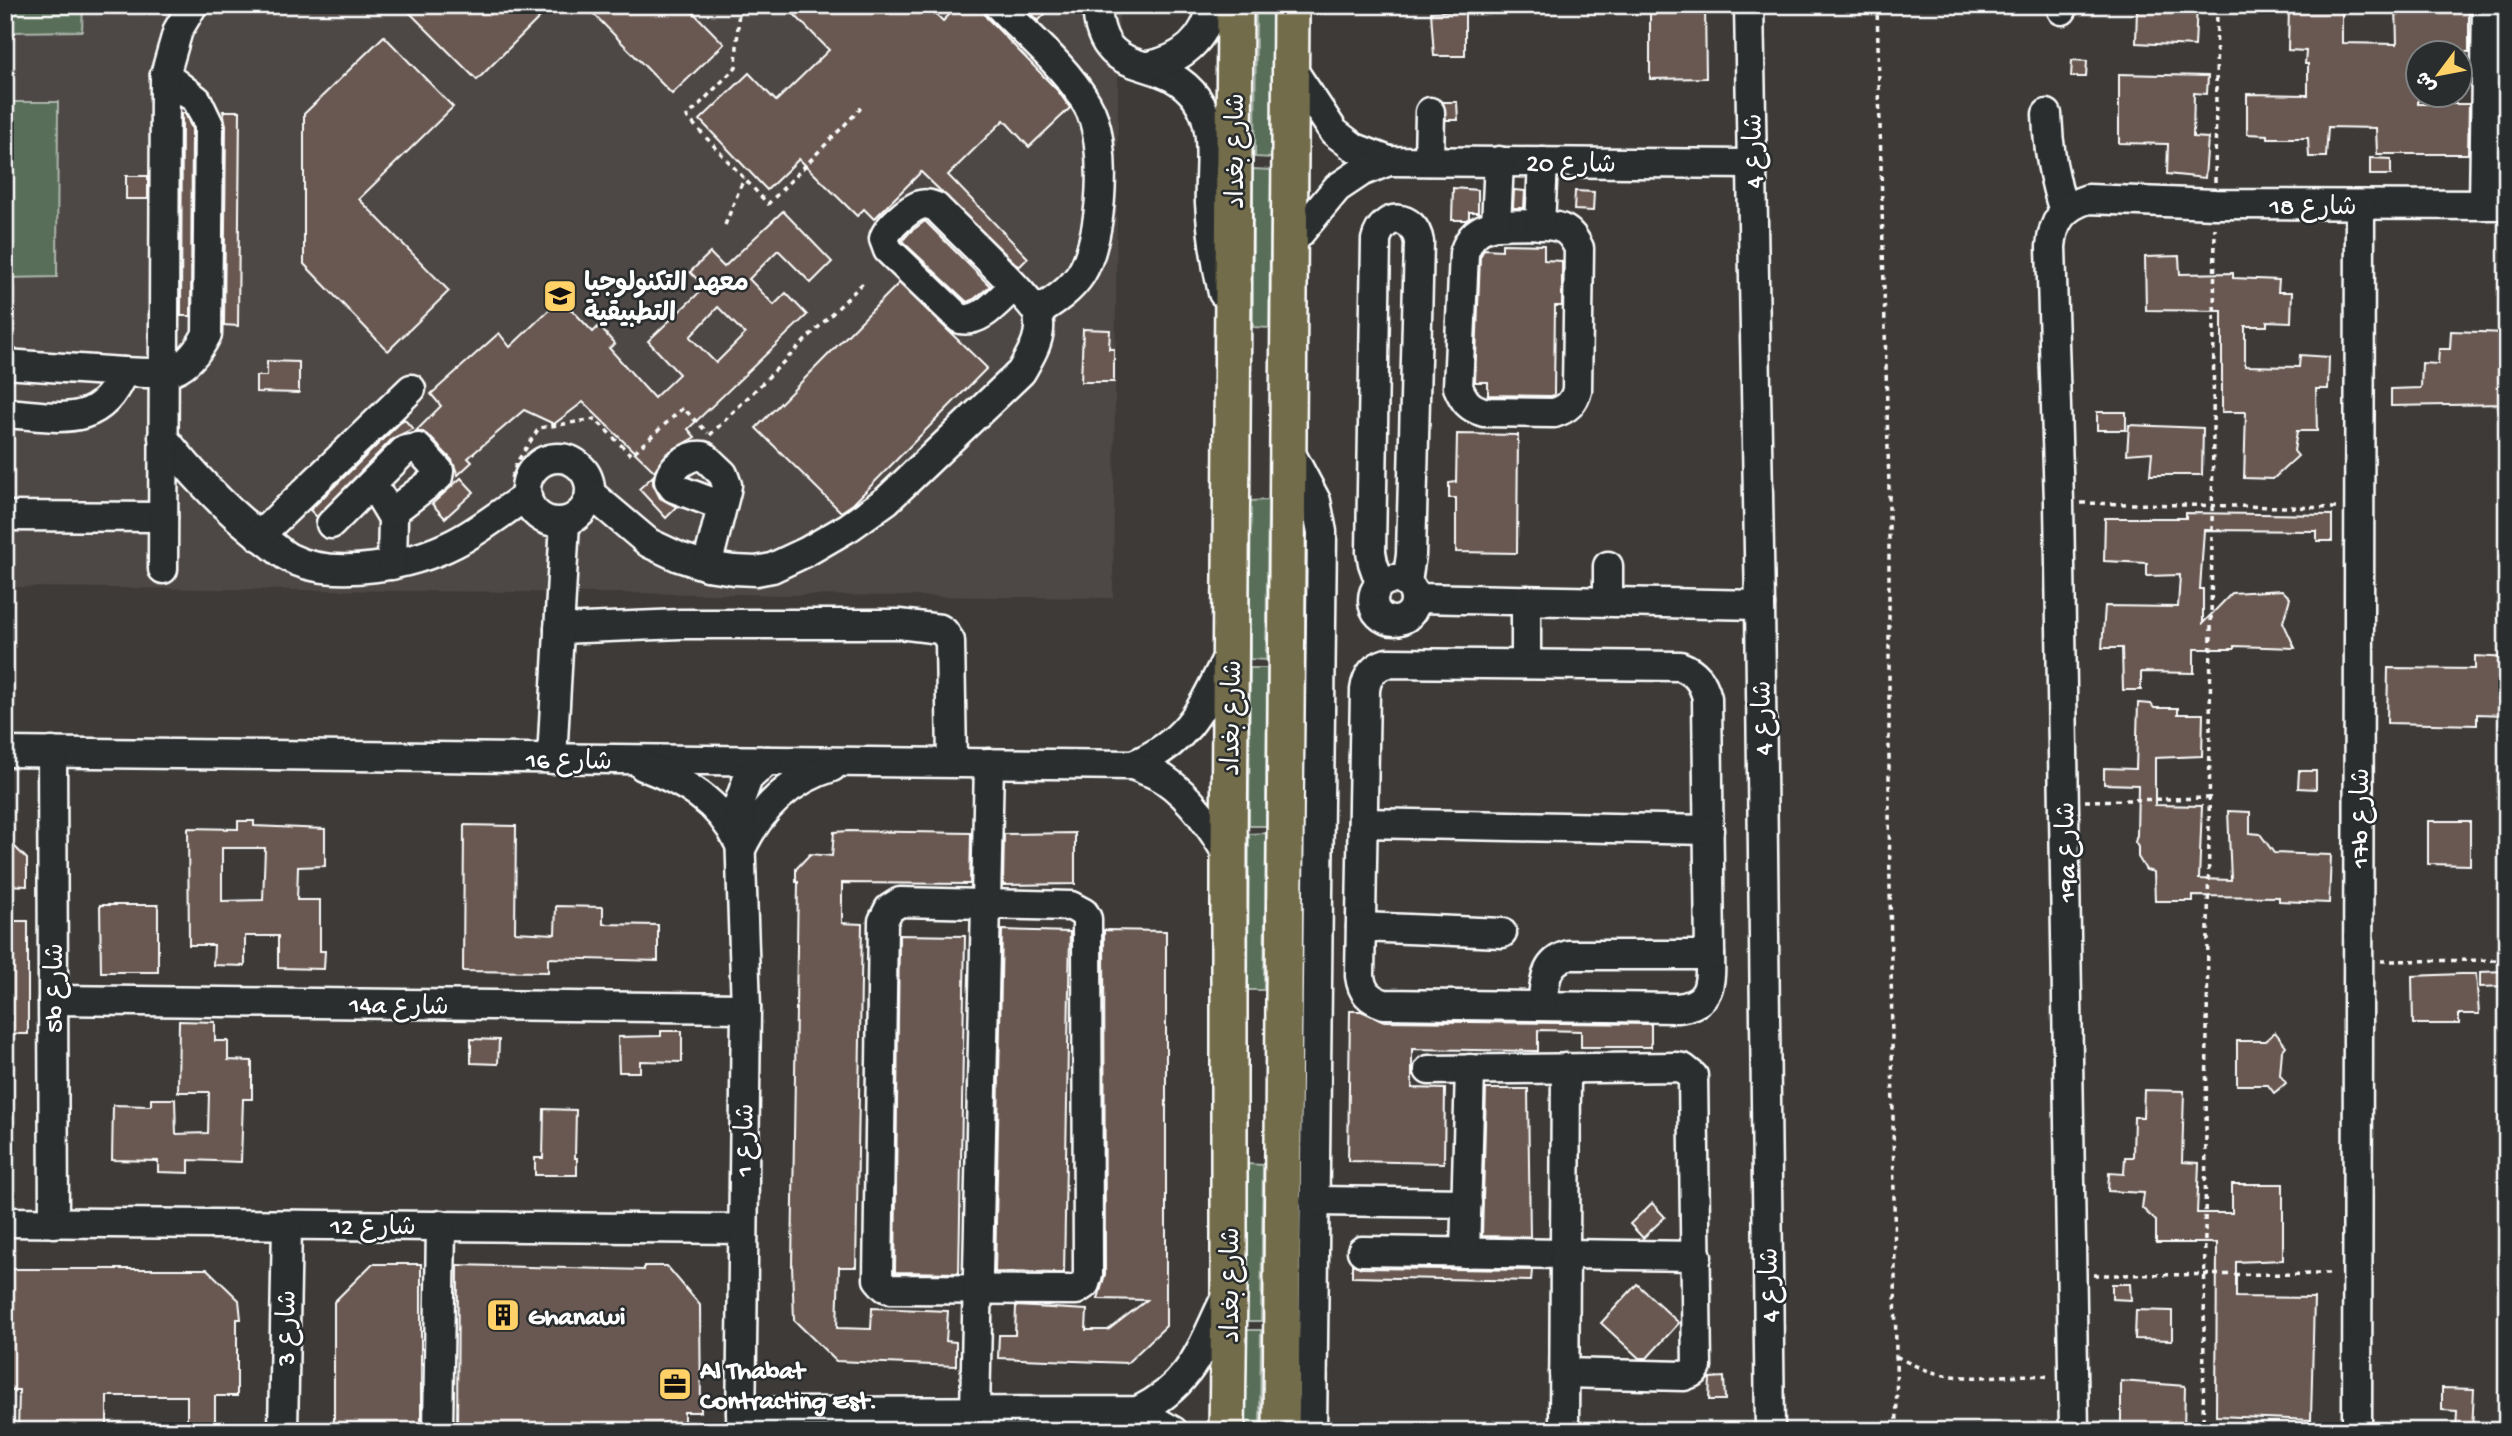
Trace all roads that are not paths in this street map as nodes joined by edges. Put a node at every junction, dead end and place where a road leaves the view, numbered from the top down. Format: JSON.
{"nodes":[{"id":1,"x":193,"y":5,"type":"edge"},
{"id":2,"x":998,"y":5,"type":"edge"},
{"id":3,"x":1097,"y":5,"type":"edge"},
{"id":4,"x":1212,"y":5,"type":"edge"},
{"id":5,"x":1234,"y":5,"type":"edge"},
{"id":6,"x":1291,"y":5,"type":"edge"},
{"id":7,"x":1749,"y":5,"type":"edge"},
{"id":8,"x":2487,"y":5,"type":"edge"},
{"id":9,"x":1148,"y":66,"type":"junction"},
{"id":10,"x":1290,"y":66,"type":"junction"},
{"id":11,"x":165,"y":75,"type":"junction"},
{"id":12,"x":1430,"y":112,"type":"dead end"},
{"id":13,"x":2047,"y":114,"type":"dead end"},
{"id":14,"x":1389,"y":161,"type":"junction"},
{"id":15,"x":1429,"y":161,"type":"junction"},
{"id":16,"x":1499,"y":161,"type":"junction"},
{"id":17,"x":1543,"y":162,"type":"junction"},
{"id":18,"x":1752,"y":164,"type":"junction"},
{"id":19,"x":2119,"y":201,"type":"junction"},
{"id":20,"x":2360,"y":205,"type":"junction"},
{"id":21,"x":2495,"y":205,"type":"edge"},
{"id":22,"x":2064,"y":211,"type":"junction"},
{"id":23,"x":1496,"y":225,"type":"junction"},
{"id":24,"x":1540,"y":225,"type":"junction"},
{"id":25,"x":1289,"y":246,"type":"junction"},
{"id":26,"x":2053,"y":274,"type":"junction"},
{"id":27,"x":1014,"y":286,"type":"junction"},
{"id":28,"x":1037,"y":312,"type":"junction"},
{"id":29,"x":1233,"y":333,"type":"junction"},
{"id":30,"x":5,"y":364,"type":"edge"},
{"id":31,"x":123,"y":372,"type":"junction"},
{"id":32,"x":164,"y":374,"type":"junction"},
{"id":33,"x":411,"y":389,"type":"dead end"},
{"id":34,"x":5,"y":413,"type":"edge"},
{"id":35,"x":163,"y":437,"type":"junction"},
{"id":36,"x":1288,"y":448,"type":"junction"},
{"id":37,"x":369,"y":486,"type":"junction"},
{"id":38,"x":519,"y":488,"type":"junction"},
{"id":39,"x":591,"y":494,"type":"junction"},
{"id":40,"x":722,"y":506,"type":"dead end"},
{"id":41,"x":391,"y":513,"type":"junction"},
{"id":42,"x":5,"y":516,"type":"edge"},
{"id":43,"x":163,"y":517,"type":"junction"},
{"id":44,"x":565,"y":522,"type":"junction"},
{"id":45,"x":331,"y":523,"type":"dead end"},
{"id":46,"x":259,"y":536,"type":"junction"},
{"id":47,"x":392,"y":565,"type":"junction"},
{"id":48,"x":707,"y":566,"type":"junction"},
{"id":49,"x":1608,"y":566,"type":"dead end"},
{"id":50,"x":163,"y":569,"type":"dead end"},
{"id":51,"x":1401,"y":588,"type":"junction"},
{"id":52,"x":1535,"y":600,"type":"junction"},
{"id":53,"x":1608,"y":601,"type":"junction"},
{"id":54,"x":1760,"y":605,"type":"junction"},
{"id":55,"x":559,"y":629,"type":"junction"},
{"id":56,"x":1231,"y":651,"type":"junction"},
{"id":57,"x":1536,"y":664,"type":"junction"},
{"id":58,"x":5,"y":752,"type":"edge"},
{"id":59,"x":52,"y":752,"type":"junction"},
{"id":60,"x":552,"y":759,"type":"junction"},
{"id":61,"x":625,"y":760,"type":"junction"},
{"id":62,"x":767,"y":761,"type":"junction"},
{"id":63,"x":952,"y":761,"type":"junction"},
{"id":64,"x":847,"y":762,"type":"junction"},
{"id":65,"x":989,"y":763,"type":"junction"},
{"id":66,"x":1133,"y":765,"type":"junction"},
{"id":67,"x":1363,"y":823,"type":"junction"},
{"id":68,"x":1709,"y":830,"type":"junction"},
{"id":69,"x":741,"y":849,"type":"junction"},
{"id":70,"x":1229,"y":857,"type":"junction"},
{"id":71,"x":986,"y":905,"type":"junction"},
{"id":72,"x":1361,"y":927,"type":"junction"},
{"id":73,"x":1502,"y":933,"type":"dead end"},
{"id":74,"x":1710,"y":955,"type":"junction"},
{"id":75,"x":53,"y":1000,"type":"junction"},
{"id":76,"x":1542,"y":1006,"type":"junction"},
{"id":77,"x":746,"y":1009,"type":"junction"},
{"id":78,"x":1566,"y":1068,"type":"junction"},
{"id":79,"x":1470,"y":1069,"type":"junction"},
{"id":80,"x":1429,"y":1070,"type":"dead end"},
{"id":81,"x":1314,"y":1200,"type":"junction"},
{"id":82,"x":1467,"y":1203,"type":"junction"},
{"id":83,"x":5,"y":1222,"type":"edge"},
{"id":84,"x":54,"y":1223,"type":"junction"},
{"id":85,"x":287,"y":1225,"type":"junction"},
{"id":86,"x":441,"y":1225,"type":"junction"},
{"id":87,"x":741,"y":1229,"type":"junction"},
{"id":88,"x":1362,"y":1251,"type":"dead end"},
{"id":89,"x":1465,"y":1253,"type":"junction"},
{"id":90,"x":1565,"y":1254,"type":"junction"},
{"id":91,"x":1697,"y":1256,"type":"junction"},
{"id":92,"x":978,"y":1290,"type":"junction"},
{"id":93,"x":1229,"y":1292,"type":"junction"},
{"id":94,"x":1564,"y":1373,"type":"junction"},
{"id":95,"x":1138,"y":1411,"type":"junction"},
{"id":96,"x":975,"y":1412,"type":"junction"},
{"id":97,"x":741,"y":1422,"type":"edge"},
{"id":98,"x":283,"y":1431,"type":"edge"},
{"id":99,"x":438,"y":1431,"type":"edge"},
{"id":100,"x":1173,"y":1431,"type":"edge"},
{"id":101,"x":1227,"y":1431,"type":"edge"},
{"id":102,"x":1281,"y":1431,"type":"edge"},
{"id":103,"x":1312,"y":1431,"type":"edge"},
{"id":104,"x":1564,"y":1431,"type":"edge"},
{"id":105,"x":1770,"y":1431,"type":"edge"},
{"id":106,"x":2074,"y":1431,"type":"edge"},
{"id":107,"x":2357,"y":1431,"type":"edge"}],
"edges":[{"from":1,"to":11,"type":"street"},
{"from":2,"to":28,"type":"street"},
{"from":3,"to":9,"type":"street"},
{"from":4,"to":9,"type":"street"},
{"from":5,"to":29,"type":"main road","name":"شارع بغداد"},
{"from":6,"to":10,"type":"main road","name":"شارع بغداد"},
{"from":7,"to":18,"type":"street","name":"شارع 4"},
{"from":8,"to":21,"type":"street"},
{"from":9,"to":29,"type":"street"},
{"from":10,"to":14,"type":"street","name":"شارع 20"},
{"from":10,"to":25,"type":"main road","name":"شارع بغداد"},
{"from":11,"to":32,"type":"street"},
{"from":11,"to":32,"type":"street"},
{"from":12,"to":15,"type":"street"},
{"from":13,"to":22,"type":"street"},
{"from":14,"to":15,"type":"street","name":"شارع 20"},
{"from":14,"to":25,"type":"street","name":"شارع 20"},
{"from":15,"to":16,"type":"street","name":"شارع 20"},
{"from":16,"to":17,"type":"street","name":"شارع 20"},
{"from":16,"to":23,"type":"street"},
{"from":17,"to":18,"type":"street","name":"شارع 20"},
{"from":17,"to":24,"type":"street"},
{"from":18,"to":54,"type":"street","name":"شارع 4"},
{"from":19,"to":20,"type":"street","name":"شارع 18"},
{"from":19,"to":22,"type":"street","name":"شارع 18"},
{"from":19,"to":26,"type":"street","name":"شارع 18"},
{"from":20,"to":21,"type":"street","name":"شارع 18"},
{"from":20,"to":107,"type":"street","name":"17b شارع"},
{"from":22,"to":26,"type":"street"},
{"from":23,"to":24,"type":"street"},
{"from":23,"to":24,"type":"street"},
{"from":25,"to":36,"type":"main road","name":"شارع بغداد"},
{"from":26,"to":106,"type":"street","name":"19a شارع"},
{"from":27,"to":27,"type":"street"},
{"from":27,"to":28,"type":"street"},
{"from":28,"to":48,"type":"street"},
{"from":29,"to":56,"type":"main road","name":"شارع بغداد"},
{"from":30,"to":31,"type":"street"},
{"from":31,"to":32,"type":"street"},
{"from":31,"to":34,"type":"street"},
{"from":32,"to":35,"type":"street"},
{"from":33,"to":46,"type":"street"},
{"from":35,"to":43,"type":"street"},
{"from":35,"to":46,"type":"street"},
{"from":36,"to":81,"type":"street"},
{"from":36,"to":102,"type":"main road","name":"شارع بغداد"},
{"from":37,"to":41,"type":"street"},
{"from":37,"to":41,"type":"street"},
{"from":37,"to":45,"type":"street"},
{"from":38,"to":39,"type":"street"},
{"from":38,"to":44,"type":"street"},
{"from":38,"to":47,"type":"street"},
{"from":39,"to":44,"type":"street"},
{"from":39,"to":48,"type":"street"},
{"from":40,"to":48,"type":"street"},
{"from":41,"to":47,"type":"street"},
{"from":42,"to":43,"type":"street"},
{"from":43,"to":50,"type":"street"},
{"from":44,"to":55,"type":"street"},
{"from":46,"to":47,"type":"street"},
{"from":49,"to":53,"type":"street"},
{"from":51,"to":51,"type":"street"},
{"from":51,"to":52,"type":"street"},
{"from":52,"to":53,"type":"street"},
{"from":52,"to":57,"type":"street"},
{"from":53,"to":54,"type":"street"},
{"from":54,"to":105,"type":"street","name":"شارع 4"},
{"from":55,"to":60,"type":"street"},
{"from":55,"to":63,"type":"street"},
{"from":56,"to":66,"type":"street","name":"شارع 16"},
{"from":56,"to":70,"type":"main road","name":"شارع بغداد"},
{"from":57,"to":67,"type":"street"},
{"from":57,"to":68,"type":"street"},
{"from":58,"to":59,"type":"street","name":"شارع 16"},
{"from":59,"to":60,"type":"street","name":"شارع 16"},
{"from":59,"to":75,"type":"street","name":"5b شارع"},
{"from":60,"to":61,"type":"street","name":"شارع 16"},
{"from":61,"to":62,"type":"street","name":"شارع 16"},
{"from":61,"to":69,"type":"street","name":"شارع 1"},
{"from":62,"to":64,"type":"street","name":"شارع 16"},
{"from":62,"to":69,"type":"street","name":"شارع 1"},
{"from":63,"to":64,"type":"street","name":"شارع 16"},
{"from":63,"to":65,"type":"street","name":"شارع 16"},
{"from":64,"to":69,"type":"street"},
{"from":65,"to":66,"type":"street","name":"شارع 16"},
{"from":65,"to":71,"type":"street"},
{"from":66,"to":70,"type":"street","name":"شارع 16"},
{"from":67,"to":68,"type":"street"},
{"from":67,"to":72,"type":"street"},
{"from":68,"to":74,"type":"street"},
{"from":69,"to":77,"type":"street","name":"شارع 1"},
{"from":70,"to":93,"type":"main road","name":"شارع بغداد"},
{"from":71,"to":92,"type":"street"},
{"from":71,"to":92,"type":"street"},
{"from":71,"to":92,"type":"street"},
{"from":72,"to":73,"type":"street"},
{"from":72,"to":76,"type":"street"},
{"from":74,"to":76,"type":"street"},
{"from":74,"to":76,"type":"street"},
{"from":75,"to":77,"type":"street","name":"14a شارع"},
{"from":75,"to":84,"type":"street","name":"5b شارع"},
{"from":77,"to":87,"type":"street","name":"شارع 1"},
{"from":78,"to":79,"type":"street"},
{"from":78,"to":90,"type":"street"},
{"from":78,"to":91,"type":"street"},
{"from":79,"to":80,"type":"street"},
{"from":79,"to":82,"type":"street"},
{"from":81,"to":82,"type":"street"},
{"from":81,"to":103,"type":"street"},
{"from":82,"to":89,"type":"street"},
{"from":83,"to":84,"type":"street","name":"شارع 12"},
{"from":84,"to":85,"type":"street","name":"شارع 12"},
{"from":85,"to":86,"type":"street","name":"شارع 12"},
{"from":85,"to":98,"type":"street","name":"شارع 3"},
{"from":86,"to":87,"type":"street","name":"شارع 12"},
{"from":86,"to":99,"type":"street"},
{"from":87,"to":97,"type":"street","name":"شارع 1"},
{"from":88,"to":89,"type":"street"},
{"from":89,"to":90,"type":"street"},
{"from":90,"to":91,"type":"street"},
{"from":90,"to":94,"type":"street"},
{"from":91,"to":94,"type":"street"},
{"from":92,"to":96,"type":"street"},
{"from":93,"to":95,"type":"street"},
{"from":93,"to":101,"type":"main road","name":"شارع بغداد"},
{"from":94,"to":104,"type":"street"},
{"from":95,"to":96,"type":"street"},
{"from":95,"to":100,"type":"street"},
{"from":96,"to":97,"type":"street"}]}
